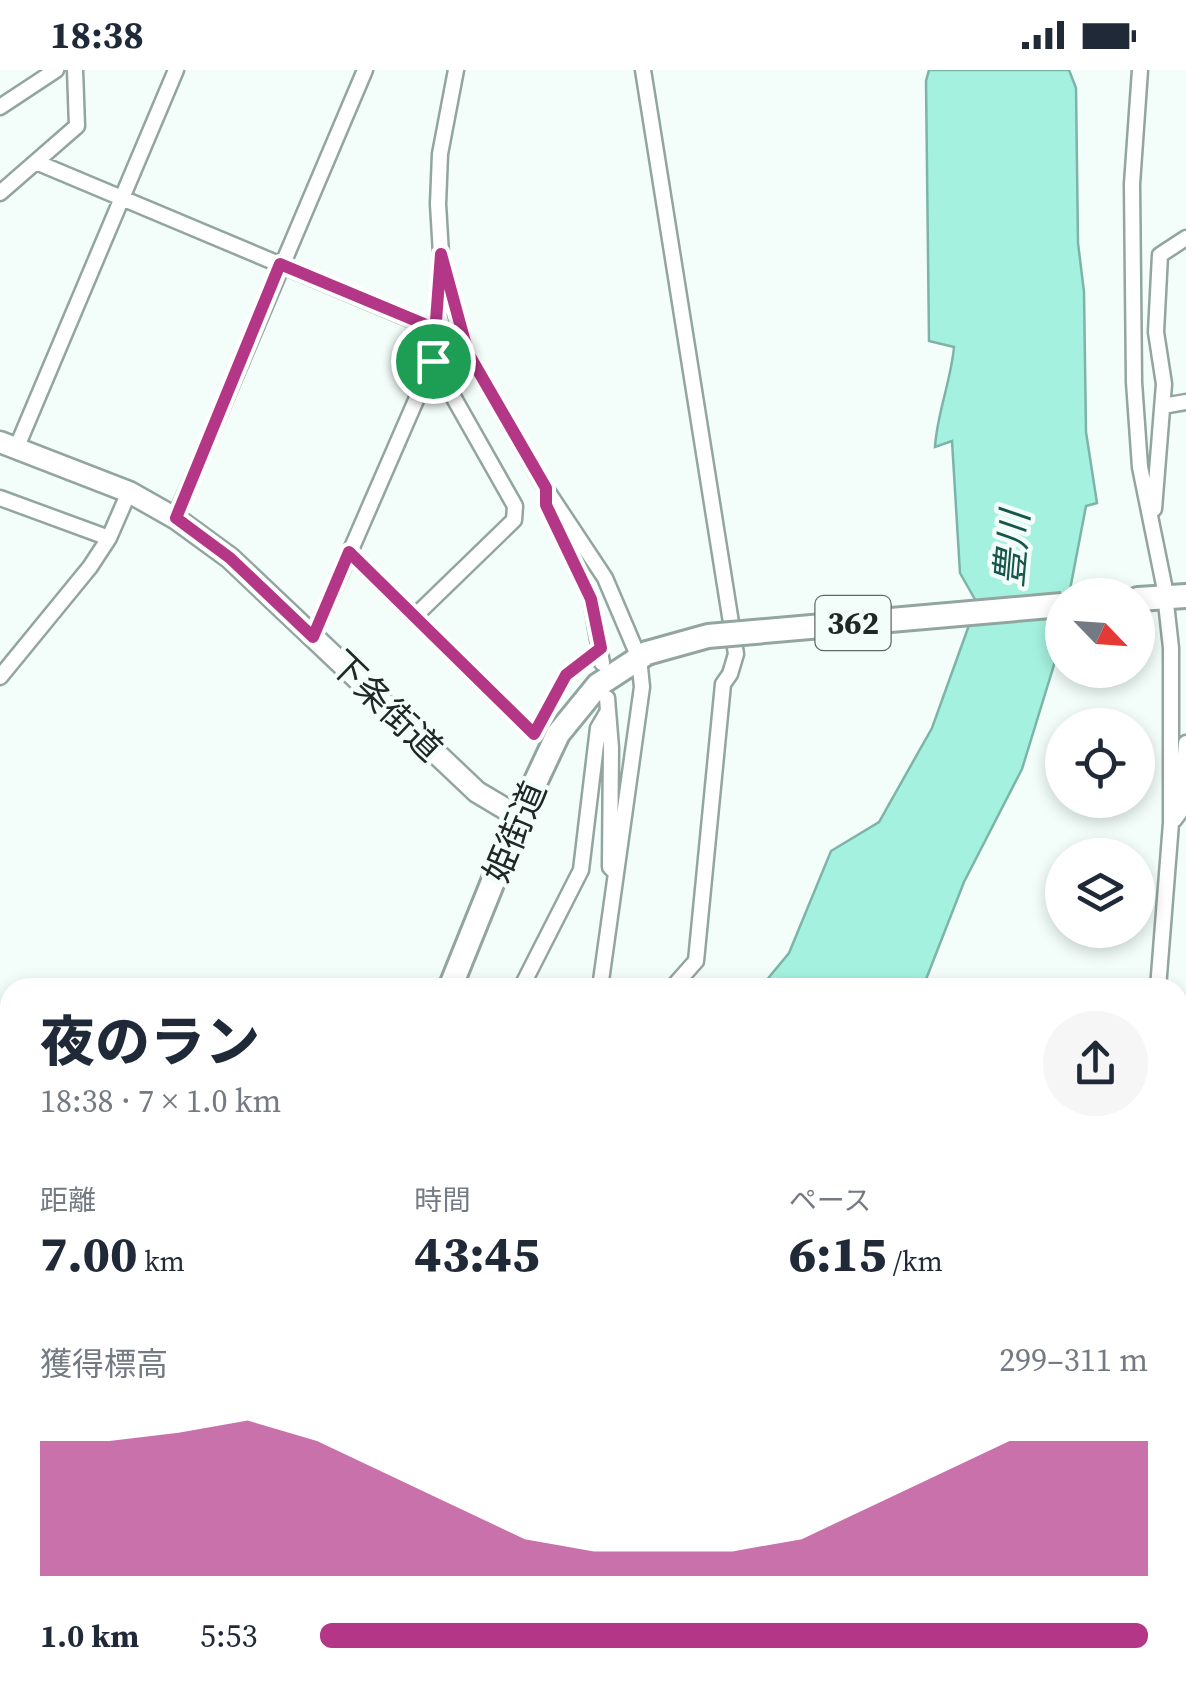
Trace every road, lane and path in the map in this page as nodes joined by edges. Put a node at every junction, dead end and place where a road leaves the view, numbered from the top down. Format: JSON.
{"nodes":[{"id":1,"x":56,"y":70,"type":"edge"},
{"id":2,"x":75,"y":70,"type":"edge"},
{"id":3,"x":176,"y":70,"type":"edge"},
{"id":4,"x":365,"y":70,"type":"edge"},
{"id":5,"x":456,"y":70,"type":"edge"},
{"id":6,"x":644,"y":70,"type":"edge"},
{"id":7,"x":1140,"y":70,"type":"edge"},
{"id":8,"x":0,"y":107,"type":"edge"},
{"id":9,"x":36,"y":162,"type":"junction"},
{"id":10,"x":0,"y":193,"type":"edge"},
{"id":11,"x":122,"y":199,"type":"junction"},
{"id":12,"x":1186,"y":238,"type":"edge"},
{"id":13,"x":441,"y":254,"type":"junction"},
{"id":14,"x":280,"y":264,"type":"junction"},
{"id":15,"x":433,"y":361,"type":"junction"},
{"id":16,"x":1186,"y":402,"type":"edge"},
{"id":17,"x":1163,"y":406,"type":"junction"},
{"id":18,"x":8,"y":446,"type":"edge"},
{"id":19,"x":546,"y":488,"type":"junction"},
{"id":20,"x":129,"y":492,"type":"junction"},
{"id":21,"x":0,"y":498,"type":"edge"},
{"id":22,"x":176,"y":518,"type":"junction"},
{"id":23,"x":1154,"y":534,"type":"junction"},
{"id":24,"x":108,"y":538,"type":"junction"},
{"id":25,"x":349,"y":552,"type":"junction"},
{"id":26,"x":1161,"y":597,"type":"edge"},
{"id":27,"x":1045,"y":606,"type":"edge"},
{"id":28,"x":415,"y":616,"type":"junction"},
{"id":29,"x":313,"y":637,"type":"junction"},
{"id":30,"x":643,"y":656,"type":"junction"},
{"id":31,"x":0,"y":677,"type":"edge"},
{"id":32,"x":1186,"y":742,"type":"edge"},
{"id":33,"x":519,"y":817,"type":"junction"},
{"id":34,"x":1171,"y":823,"type":"junction"},
{"id":35,"x":616,"y":874,"type":"junction"},
{"id":36,"x":454,"y":978,"type":"edge"},
{"id":37,"x":526,"y":978,"type":"edge"},
{"id":38,"x":601,"y":978,"type":"edge"},
{"id":39,"x":681,"y":978,"type":"edge"},
{"id":40,"x":1159,"y":978,"type":"edge"}],
"edges":[{"from":1,"to":8,"type":"street"},
{"from":2,"to":9,"type":"street"},
{"from":3,"to":11,"type":"street"},
{"from":4,"to":14,"type":"street"},
{"from":5,"to":13,"type":"street"},
{"from":6,"to":39,"type":"street"},
{"from":7,"to":23,"type":"street"},
{"from":9,"to":10,"type":"street"},
{"from":9,"to":11,"type":"street"},
{"from":11,"to":14,"type":"street"},
{"from":11,"to":18,"type":"street"},
{"from":12,"to":17,"type":"street"},
{"from":13,"to":15,"type":"street"},
{"from":13,"to":19,"type":"street"},
{"from":14,"to":15,"type":"street"},
{"from":14,"to":22,"type":"street"},
{"from":15,"to":25,"type":"street"},
{"from":15,"to":28,"type":"street"},
{"from":16,"to":17,"type":"street"},
{"from":17,"to":23,"type":"street"},
{"from":18,"to":20,"type":"main road","name":"下条街道"},
{"from":19,"to":28,"type":"street"},
{"from":19,"to":30,"type":"street"},
{"from":20,"to":22,"type":"main road","name":"下条街道"},
{"from":20,"to":24,"type":"street"},
{"from":21,"to":24,"type":"street"},
{"from":22,"to":29,"type":"main road","name":"下条街道"},
{"from":23,"to":26,"type":"street"},
{"from":24,"to":31,"type":"street"},
{"from":25,"to":28,"type":"street"},
{"from":25,"to":29,"type":"street"},
{"from":26,"to":34,"type":"street"},
{"from":27,"to":30,"type":"highway","number":"362","bridge":true},
{"from":29,"to":33,"type":"main road","name":"下条街道"},
{"from":30,"to":33,"type":"highway","name":"姫街道","number":"362"},
{"from":30,"to":35,"type":"street"},
{"from":32,"to":34,"type":"street"},
{"from":33,"to":36,"type":"highway","name":"姫街道","number":"362"},
{"from":34,"to":40,"type":"street"},
{"from":35,"to":37,"type":"street"},
{"from":35,"to":38,"type":"street"}]}
